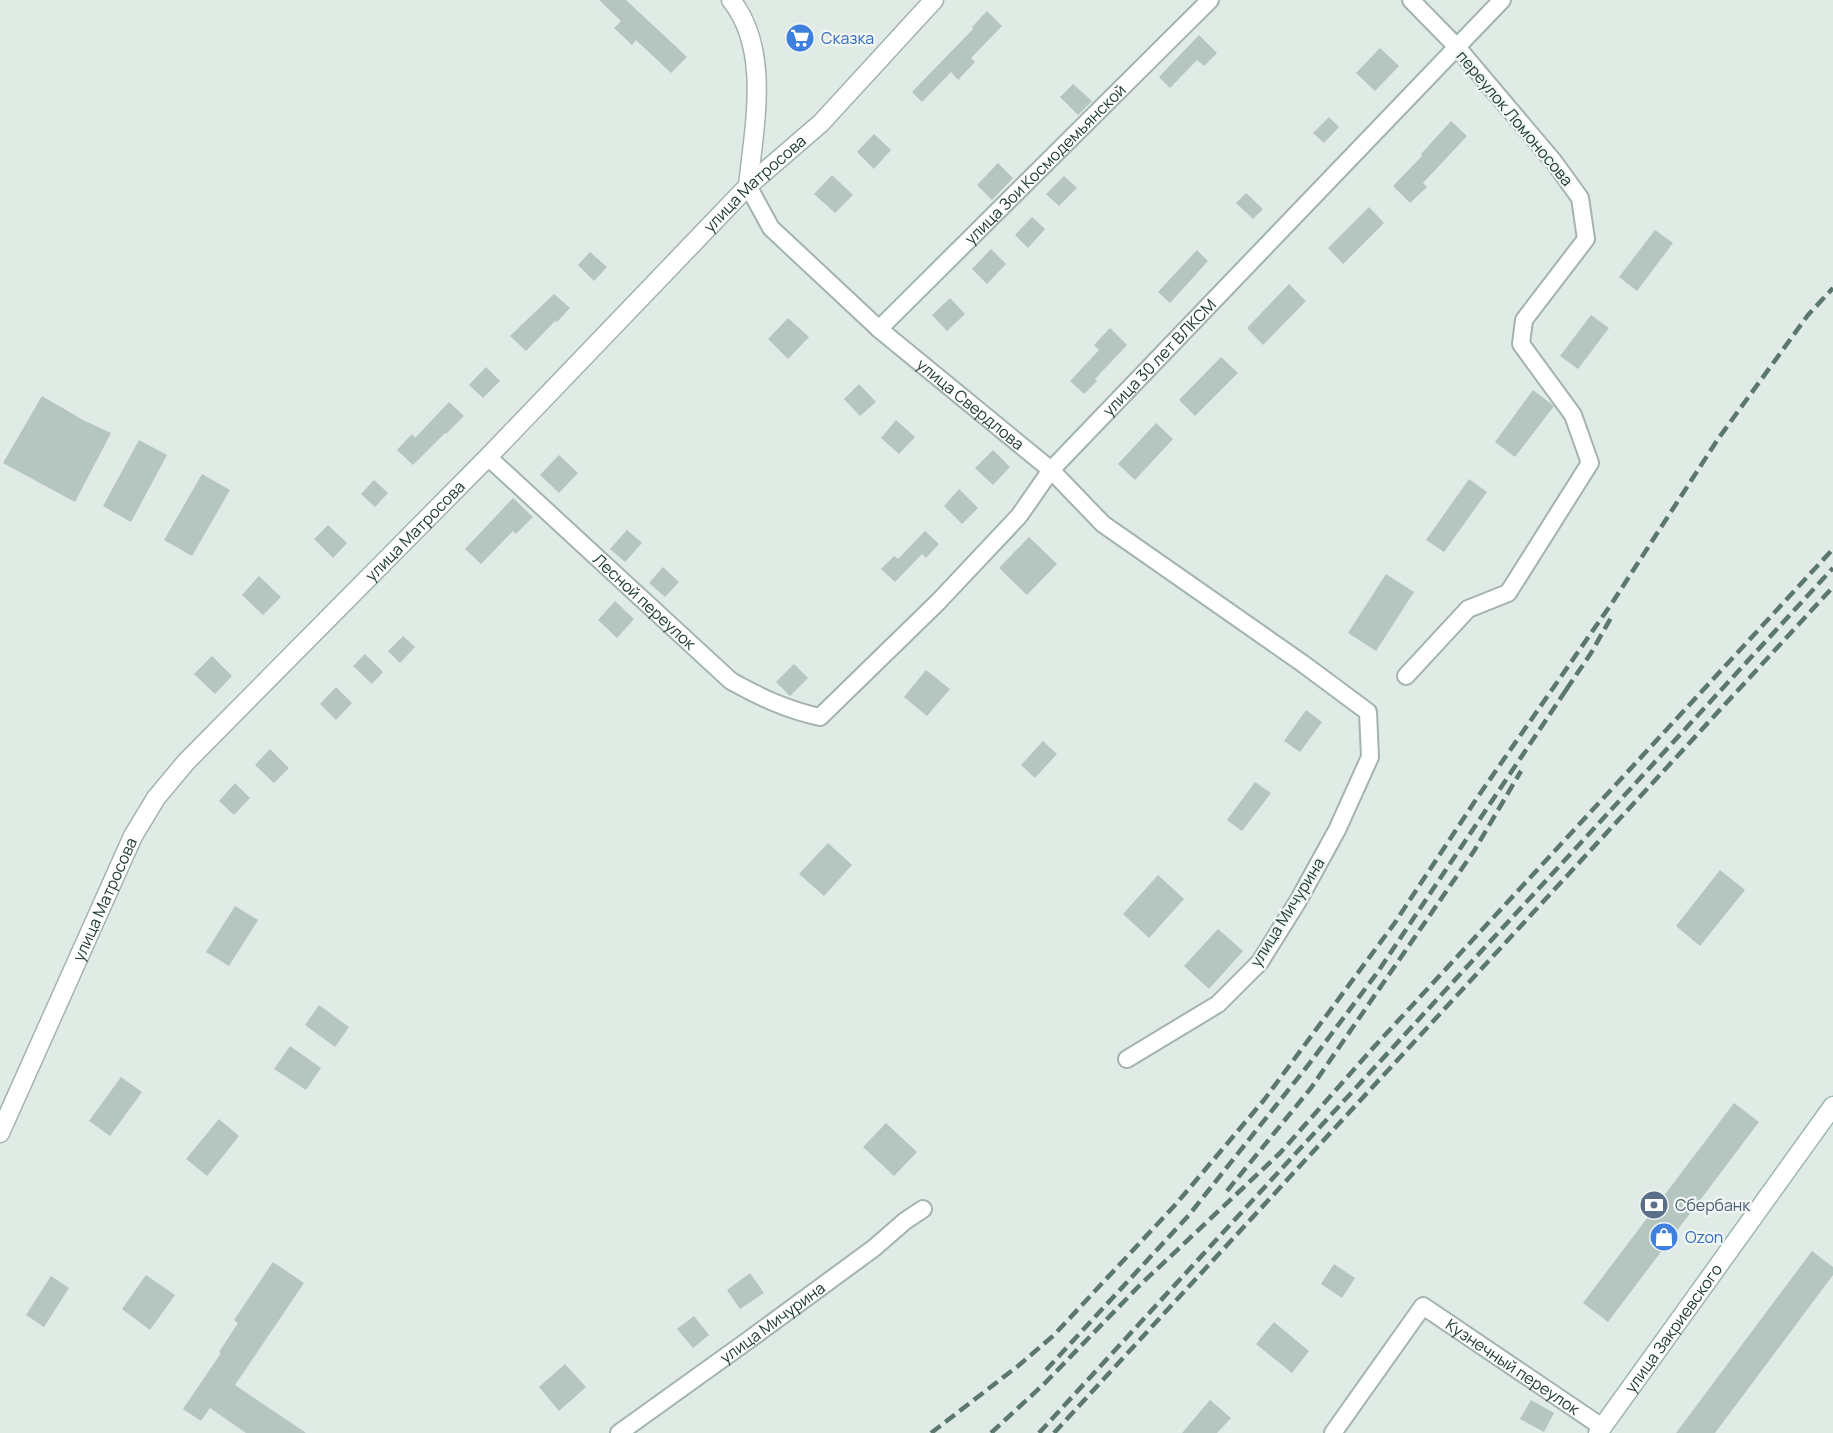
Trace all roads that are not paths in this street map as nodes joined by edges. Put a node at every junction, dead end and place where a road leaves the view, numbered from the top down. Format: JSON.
{"nodes":[{"id":1,"x":731,"y":0,"type":"edge"},
{"id":2,"x":934,"y":0,"type":"edge"},
{"id":3,"x":1210,"y":0,"type":"edge"},
{"id":4,"x":1411,"y":0,"type":"edge"},
{"id":5,"x":1502,"y":0,"type":"edge"},
{"id":6,"x":1456,"y":46,"type":"junction"},
{"id":7,"x":748,"y":186,"type":"junction"},
{"id":8,"x":879,"y":329,"type":"junction"},
{"id":9,"x":488,"y":457,"type":"junction"},
{"id":10,"x":1051,"y":470,"type":"junction"},
{"id":11,"x":1406,"y":675,"type":"dead end"},
{"id":12,"x":1368,"y":712,"type":"joint"},
{"id":13,"x":820,"y":717,"type":"joint"},
{"id":14,"x":1127,"y":1059,"type":"dead end"},
{"id":15,"x":1833,"y":1106,"type":"edge"},
{"id":16,"x":0,"y":1133,"type":"edge"},
{"id":17,"x":923,"y":1209,"type":"dead end"},
{"id":18,"x":1600,"y":1430,"type":"edge"},
{"id":19,"x":619,"y":1433,"type":"edge"},
{"id":20,"x":1334,"y":1433,"type":"edge"}],
"edges":[{"from":1,"to":7,"type":"street"},
{"from":2,"to":7,"type":"street","name":"улица Матросова"},
{"from":3,"to":8,"type":"street","name":"улица Зои Космодемьянской"},
{"from":4,"to":6,"type":"street","name":"переулок Ломоносова"},
{"from":5,"to":6,"type":"street","name":"улица 30 лет ВЛКСМ"},
{"from":6,"to":10,"type":"street","name":"улица 30 лет ВЛКСМ"},
{"from":6,"to":11,"type":"street","name":"переулок Ломоносова"},
{"from":7,"to":8,"type":"street","name":"улица Свердлова"},
{"from":7,"to":9,"type":"street","name":"улица Матросова"},
{"from":8,"to":10,"type":"street","name":"улица Свердлова"},
{"from":9,"to":13,"type":"street","name":"Лесной переулок"},
{"from":9,"to":16,"type":"street","name":"улица Матросова"},
{"from":10,"to":12,"type":"street","name":"улица Свердлова"},
{"from":10,"to":13,"type":"street","name":"улица 30 лет ВЛКСМ"},
{"from":12,"to":14,"type":"street","name":"улица Мичурина"},
{"from":15,"to":18,"type":"street","name":"улица Закриевского"},
{"from":17,"to":19,"type":"street","name":"улица Мичурина"},
{"from":18,"to":20,"type":"street","name":"Кузнечный переулок"}]}
